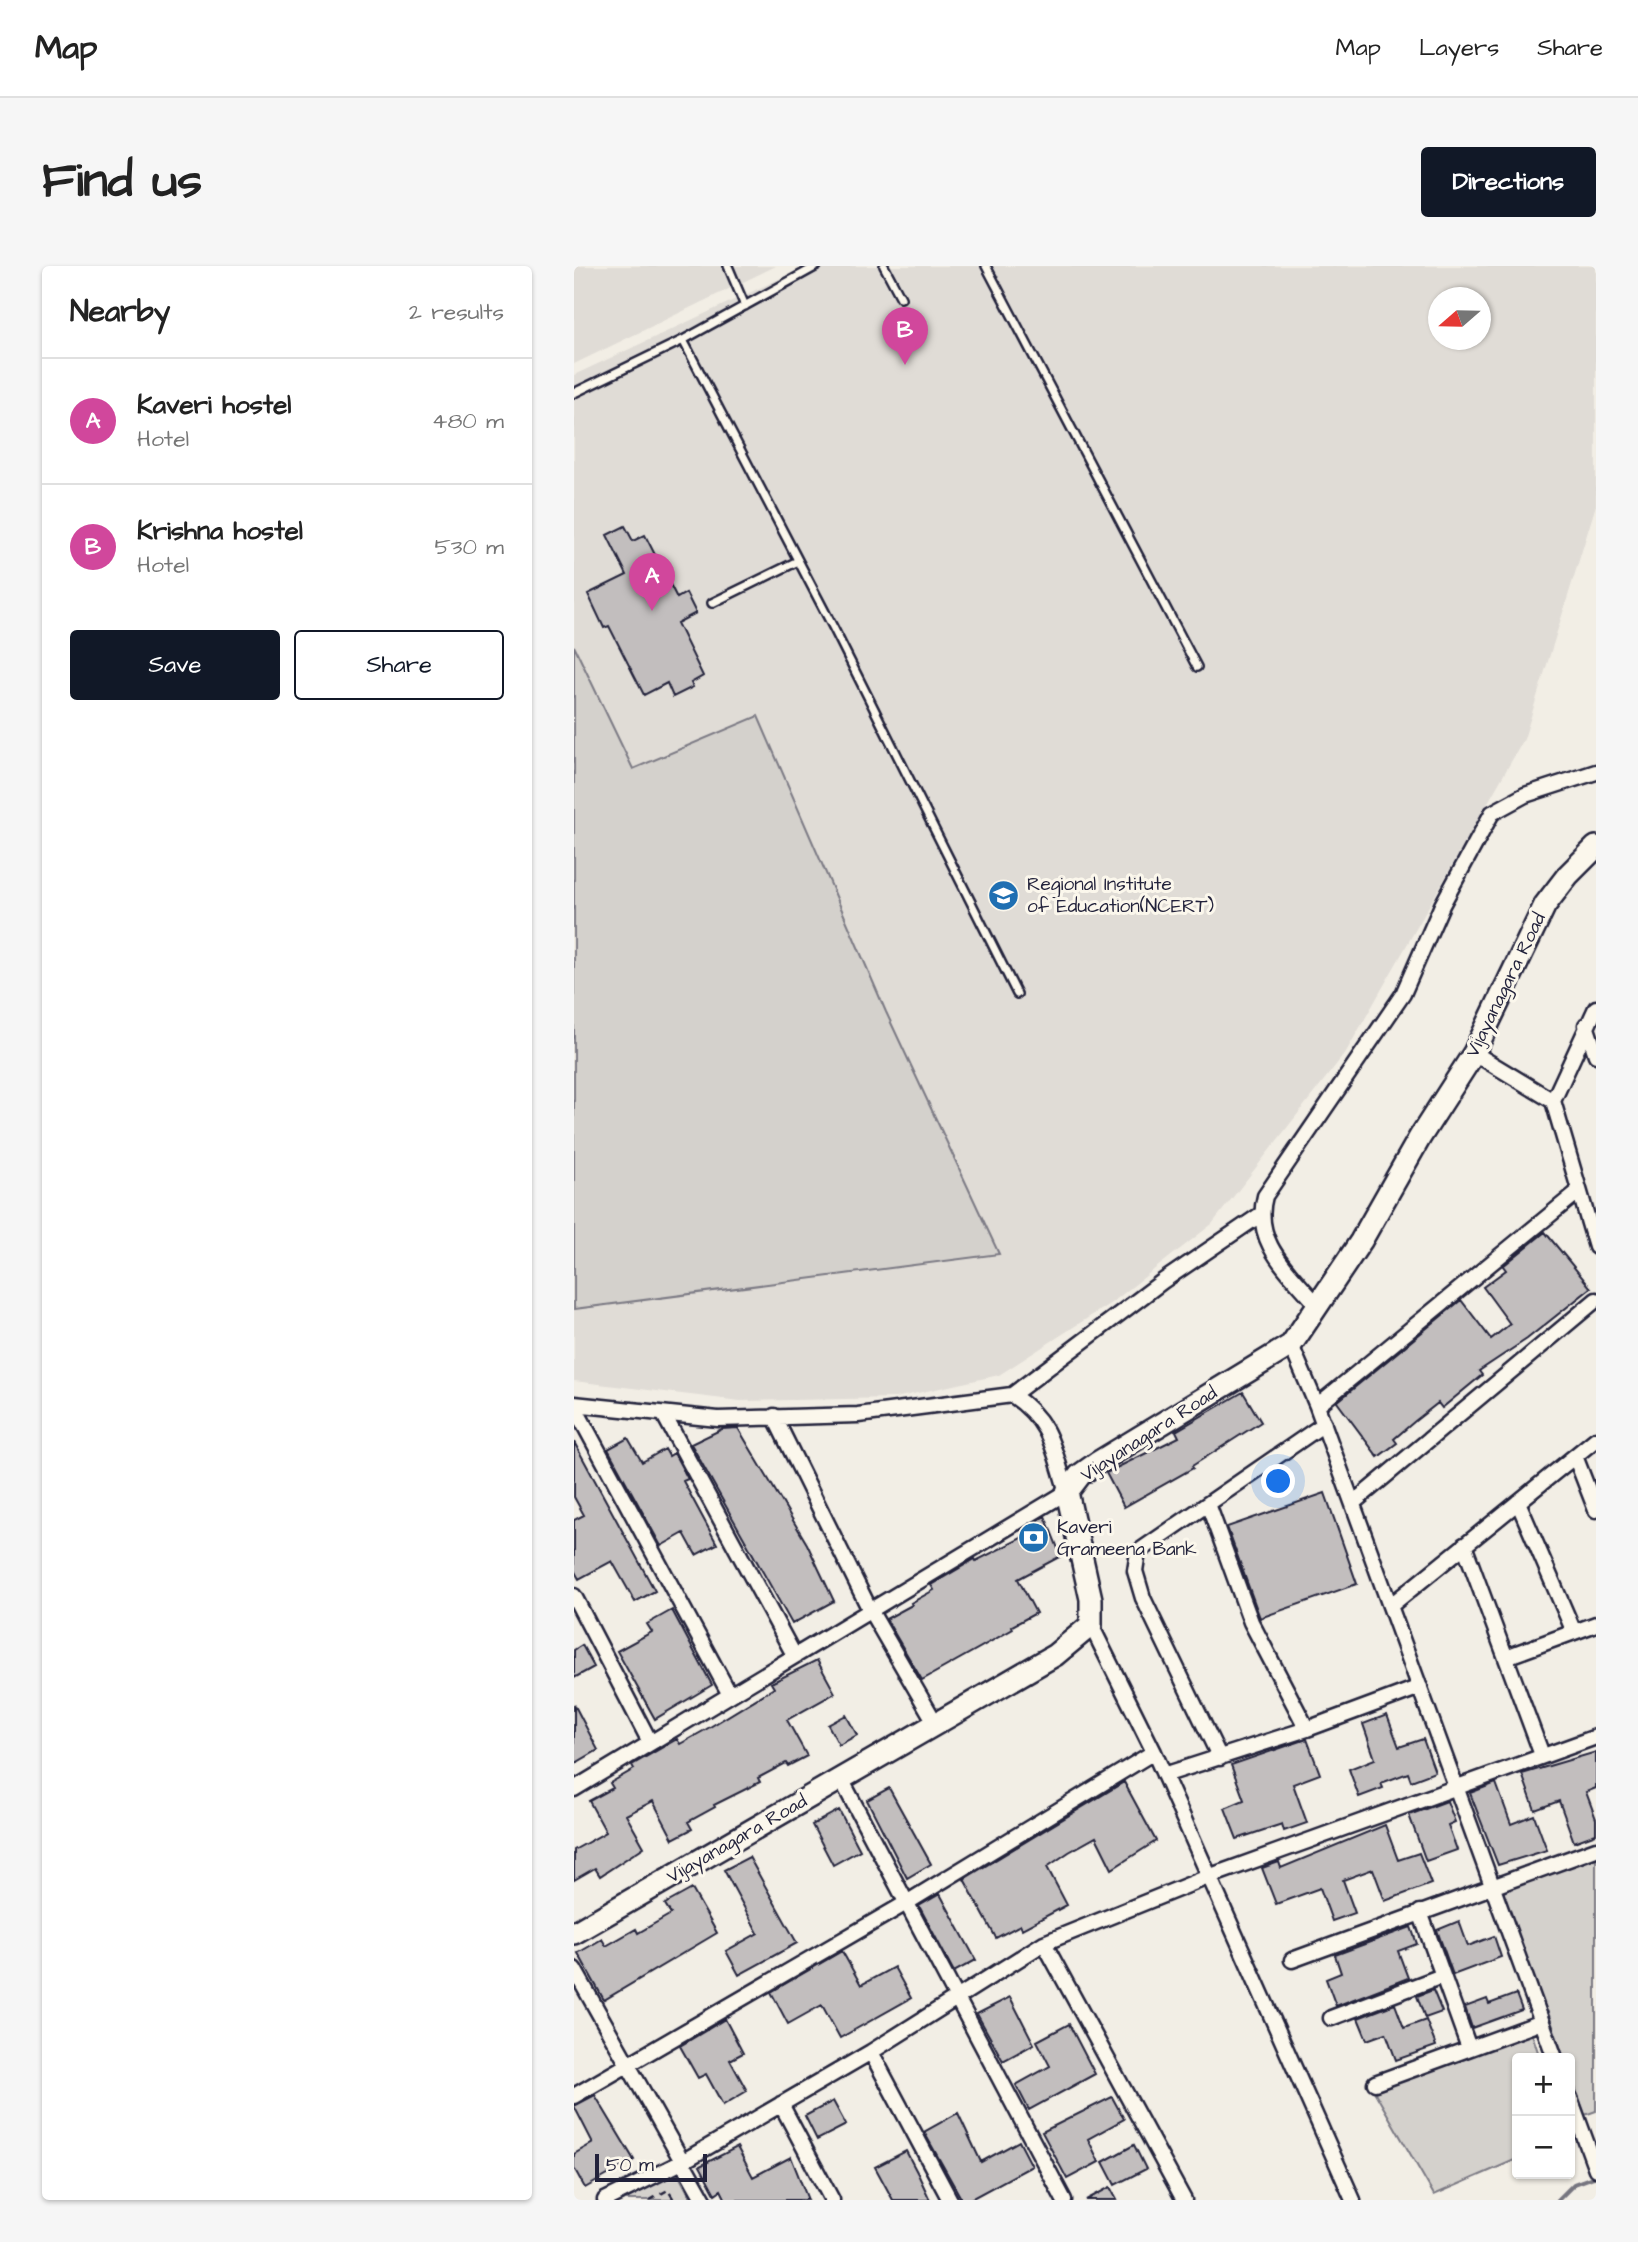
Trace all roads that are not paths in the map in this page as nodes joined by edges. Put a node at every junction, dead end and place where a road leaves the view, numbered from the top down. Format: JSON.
{"nodes":[{"id":1,"x":728,"y":266,"type":"edge"},
{"id":2,"x":817,"y":266,"type":"edge"},
{"id":3,"x":884,"y":266,"type":"edge"},
{"id":4,"x":986,"y":266,"type":"edge"},
{"id":5,"x":901,"y":298,"type":"dead end"},
{"id":6,"x":745,"y":306,"type":"junction"},
{"id":7,"x":683,"y":340,"type":"junction"},
{"id":8,"x":574,"y":393,"type":"edge"},
{"id":9,"x":798,"y":561,"type":"junction"},
{"id":10,"x":712,"y":603,"type":"dead end"},
{"id":11,"x":1197,"y":667,"type":"dead end"},
{"id":12,"x":1596,"y":772,"type":"edge"},
{"id":13,"x":1596,"y":848,"type":"edge"},
{"id":14,"x":1017,"y":994,"type":"dead end"},
{"id":15,"x":1596,"y":1008,"type":"edge"},
{"id":16,"x":1586,"y":1026,"type":"junction"},
{"id":17,"x":1474,"y":1053,"type":"junction"},
{"id":18,"x":1596,"y":1055,"type":"edge"},
{"id":19,"x":1553,"y":1101,"type":"junction"},
{"id":20,"x":1579,"y":1191,"type":"junction"},
{"id":21,"x":1260,"y":1215,"type":"junction"},
{"id":22,"x":1596,"y":1247,"type":"edge"},
{"id":23,"x":1596,"y":1300,"type":"edge"},
{"id":24,"x":1318,"y":1306,"type":"junction"},
{"id":25,"x":1291,"y":1345,"type":"junction"},
{"id":26,"x":1012,"y":1395,"type":"junction"},
{"id":27,"x":574,"y":1405,"type":"edge"},
{"id":28,"x":1317,"y":1406,"type":"junction"},
{"id":29,"x":664,"y":1415,"type":"junction"},
{"id":30,"x":774,"y":1416,"type":"junction"},
{"id":31,"x":1324,"y":1424,"type":"junction"},
{"id":32,"x":1596,"y":1438,"type":"edge"},
{"id":33,"x":1575,"y":1456,"type":"junction"},
{"id":34,"x":1067,"y":1492,"type":"junction"},
{"id":35,"x":1518,"y":1502,"type":"junction"},
{"id":36,"x":1353,"y":1503,"type":"junction"},
{"id":37,"x":1208,"y":1504,"type":"junction"},
{"id":38,"x":1596,"y":1510,"type":"edge"},
{"id":39,"x":1464,"y":1545,"type":"junction"},
{"id":40,"x":574,"y":1596,"type":"edge"},
{"id":41,"x":1390,"y":1606,"type":"junction"},
{"id":42,"x":870,"y":1610,"type":"junction"},
{"id":43,"x":1596,"y":1624,"type":"edge"},
{"id":44,"x":1091,"y":1625,"type":"junction"},
{"id":45,"x":1574,"y":1632,"type":"junction"},
{"id":46,"x":794,"y":1655,"type":"junction"},
{"id":47,"x":1506,"y":1657,"type":"junction"},
{"id":48,"x":1420,"y":1687,"type":"junction"},
{"id":49,"x":729,"y":1693,"type":"junction"},
{"id":50,"x":936,"y":1724,"type":"junction"},
{"id":51,"x":1307,"y":1729,"type":"junction"},
{"id":52,"x":1596,"y":1737,"type":"edge"},
{"id":53,"x":650,"y":1742,"type":"junction"},
{"id":54,"x":1154,"y":1752,"type":"junction"},
{"id":55,"x":1542,"y":1755,"type":"junction"},
{"id":56,"x":1220,"y":1758,"type":"junction"},
{"id":57,"x":1164,"y":1775,"type":"junction"},
{"id":58,"x":841,"y":1779,"type":"junction"},
{"id":59,"x":576,"y":1785,"type":"edge"},
{"id":60,"x":1458,"y":1787,"type":"junction"},
{"id":61,"x":1596,"y":1849,"type":"edge"},
{"id":62,"x":1208,"y":1877,"type":"junction"},
{"id":63,"x":1493,"y":1886,"type":"junction"},
{"id":64,"x":908,"y":1902,"type":"junction"},
{"id":65,"x":1420,"y":1913,"type":"junction"},
{"id":66,"x":574,"y":1933,"type":"edge"},
{"id":67,"x":1044,"y":1943,"type":"junction"},
{"id":68,"x":1292,"y":1960,"type":"dead end"},
{"id":69,"x":574,"y":1969,"type":"edge"},
{"id":70,"x":1442,"y":1976,"type":"junction"},
{"id":71,"x":956,"y":1998,"type":"junction"},
{"id":72,"x":1331,"y":2018,"type":"dead end"},
{"id":73,"x":1542,"y":2022,"type":"junction"},
{"id":74,"x":1469,"y":2048,"type":"junction"},
{"id":75,"x":871,"y":2052,"type":"junction"},
{"id":76,"x":1553,"y":2053,"type":"edge"},
{"id":77,"x":630,"y":2064,"type":"junction"},
{"id":78,"x":1375,"y":2082,"type":"dead end"},
{"id":79,"x":574,"y":2096,"type":"edge"},
{"id":80,"x":781,"y":2104,"type":"junction"},
{"id":81,"x":1575,"y":2112,"type":"edge"},
{"id":82,"x":682,"y":2162,"type":"junction"},
{"id":83,"x":1596,"y":2169,"type":"edge"},
{"id":84,"x":605,"y":2200,"type":"edge"},
{"id":85,"x":704,"y":2200,"type":"edge"},
{"id":86,"x":832,"y":2200,"type":"edge"},
{"id":87,"x":950,"y":2200,"type":"edge"},
{"id":88,"x":1064,"y":2200,"type":"edge"},
{"id":89,"x":1184,"y":2200,"type":"edge"},
{"id":90,"x":1353,"y":2200,"type":"edge"}],
"edges":[{"from":1,"to":6,"type":"lane"},
{"from":2,"to":6,"type":"lane"},
{"from":3,"to":5,"type":"lane"},
{"from":4,"to":11,"type":"lane"},
{"from":6,"to":7,"type":"lane"},
{"from":7,"to":8,"type":"lane"},
{"from":7,"to":9,"type":"lane"},
{"from":9,"to":10,"type":"lane"},
{"from":9,"to":14,"type":"lane"},
{"from":12,"to":21,"type":"street"},
{"from":13,"to":17,"type":"street","name":"Vijayanagara Road"},
{"from":15,"to":16,"type":"street"},
{"from":16,"to":18,"type":"street"},
{"from":16,"to":19,"type":"street"},
{"from":17,"to":19,"type":"street"},
{"from":17,"to":24,"type":"street","name":"Vijayanagara Road"},
{"from":19,"to":20,"type":"street"},
{"from":20,"to":22,"type":"street"},
{"from":20,"to":28,"type":"street"},
{"from":21,"to":24,"type":"street"},
{"from":21,"to":26,"type":"street"},
{"from":23,"to":36,"type":"street"},
{"from":24,"to":25,"type":"street","name":"Vijayanagara Road"},
{"from":25,"to":28,"type":"street"},
{"from":25,"to":34,"type":"street","name":"Vijayanagara Road"},
{"from":26,"to":30,"type":"street"},
{"from":26,"to":34,"type":"street"},
{"from":27,"to":29,"type":"street"},
{"from":27,"to":49,"type":"street"},
{"from":28,"to":31,"type":"street"},
{"from":29,"to":30,"type":"street"},
{"from":29,"to":46,"type":"street"},
{"from":30,"to":42,"type":"street"},
{"from":31,"to":36,"type":"street"},
{"from":31,"to":37,"type":"street"},
{"from":32,"to":33,"type":"street"},
{"from":33,"to":35,"type":"street"},
{"from":33,"to":38,"type":"street"},
{"from":34,"to":42,"type":"street"},
{"from":34,"to":44,"type":"street","name":"Vijayanagara Road"},
{"from":35,"to":39,"type":"street"},
{"from":35,"to":45,"type":"street"},
{"from":36,"to":41,"type":"street"},
{"from":37,"to":51,"type":"street"},
{"from":37,"to":56,"type":"street"},
{"from":39,"to":41,"type":"street"},
{"from":39,"to":47,"type":"street"},
{"from":40,"to":53,"type":"street"},
{"from":41,"to":48,"type":"street"},
{"from":42,"to":46,"type":"street"},
{"from":42,"to":50,"type":"street"},
{"from":43,"to":45,"type":"street"},
{"from":44,"to":50,"type":"street","name":"Vijayanagara Road"},
{"from":44,"to":54,"type":"street"},
{"from":45,"to":47,"type":"street"},
{"from":46,"to":49,"type":"street"},
{"from":47,"to":55,"type":"street"},
{"from":48,"to":51,"type":"street"},
{"from":48,"to":60,"type":"street"},
{"from":49,"to":53,"type":"street"},
{"from":50,"to":58,"type":"street","name":"Vijayanagara Road"},
{"from":51,"to":56,"type":"street"},
{"from":52,"to":55,"type":"street"},
{"from":53,"to":59,"type":"street"},
{"from":54,"to":57,"type":"street"},
{"from":54,"to":64,"type":"street"},
{"from":55,"to":60,"type":"street"},
{"from":56,"to":57,"type":"street"},
{"from":57,"to":62,"type":"street"},
{"from":58,"to":64,"type":"street"},
{"from":58,"to":66,"type":"street","name":"Vijayanagara Road"},
{"from":60,"to":62,"type":"street"},
{"from":60,"to":63,"type":"street"},
{"from":61,"to":63,"type":"street"},
{"from":62,"to":67,"type":"street"},
{"from":62,"to":90,"type":"street"},
{"from":63,"to":65,"type":"street"},
{"from":63,"to":73,"type":"street"},
{"from":64,"to":71,"type":"street"},
{"from":64,"to":77,"type":"street"},
{"from":65,"to":68,"type":"street"},
{"from":65,"to":70,"type":"street"},
{"from":67,"to":71,"type":"street"},
{"from":67,"to":89,"type":"street"},
{"from":69,"to":77,"type":"street"},
{"from":70,"to":72,"type":"street"},
{"from":70,"to":74,"type":"street"},
{"from":71,"to":75,"type":"street"},
{"from":71,"to":88,"type":"street"},
{"from":73,"to":74,"type":"street"},
{"from":73,"to":76,"type":"street"},
{"from":74,"to":78,"type":"street"},
{"from":75,"to":80,"type":"street"},
{"from":75,"to":87,"type":"street"},
{"from":77,"to":79,"type":"street"},
{"from":77,"to":82,"type":"street"},
{"from":80,"to":82,"type":"street"},
{"from":80,"to":86,"type":"street"},
{"from":81,"to":83,"type":"street"},
{"from":82,"to":84,"type":"street"},
{"from":82,"to":85,"type":"street"}]}
